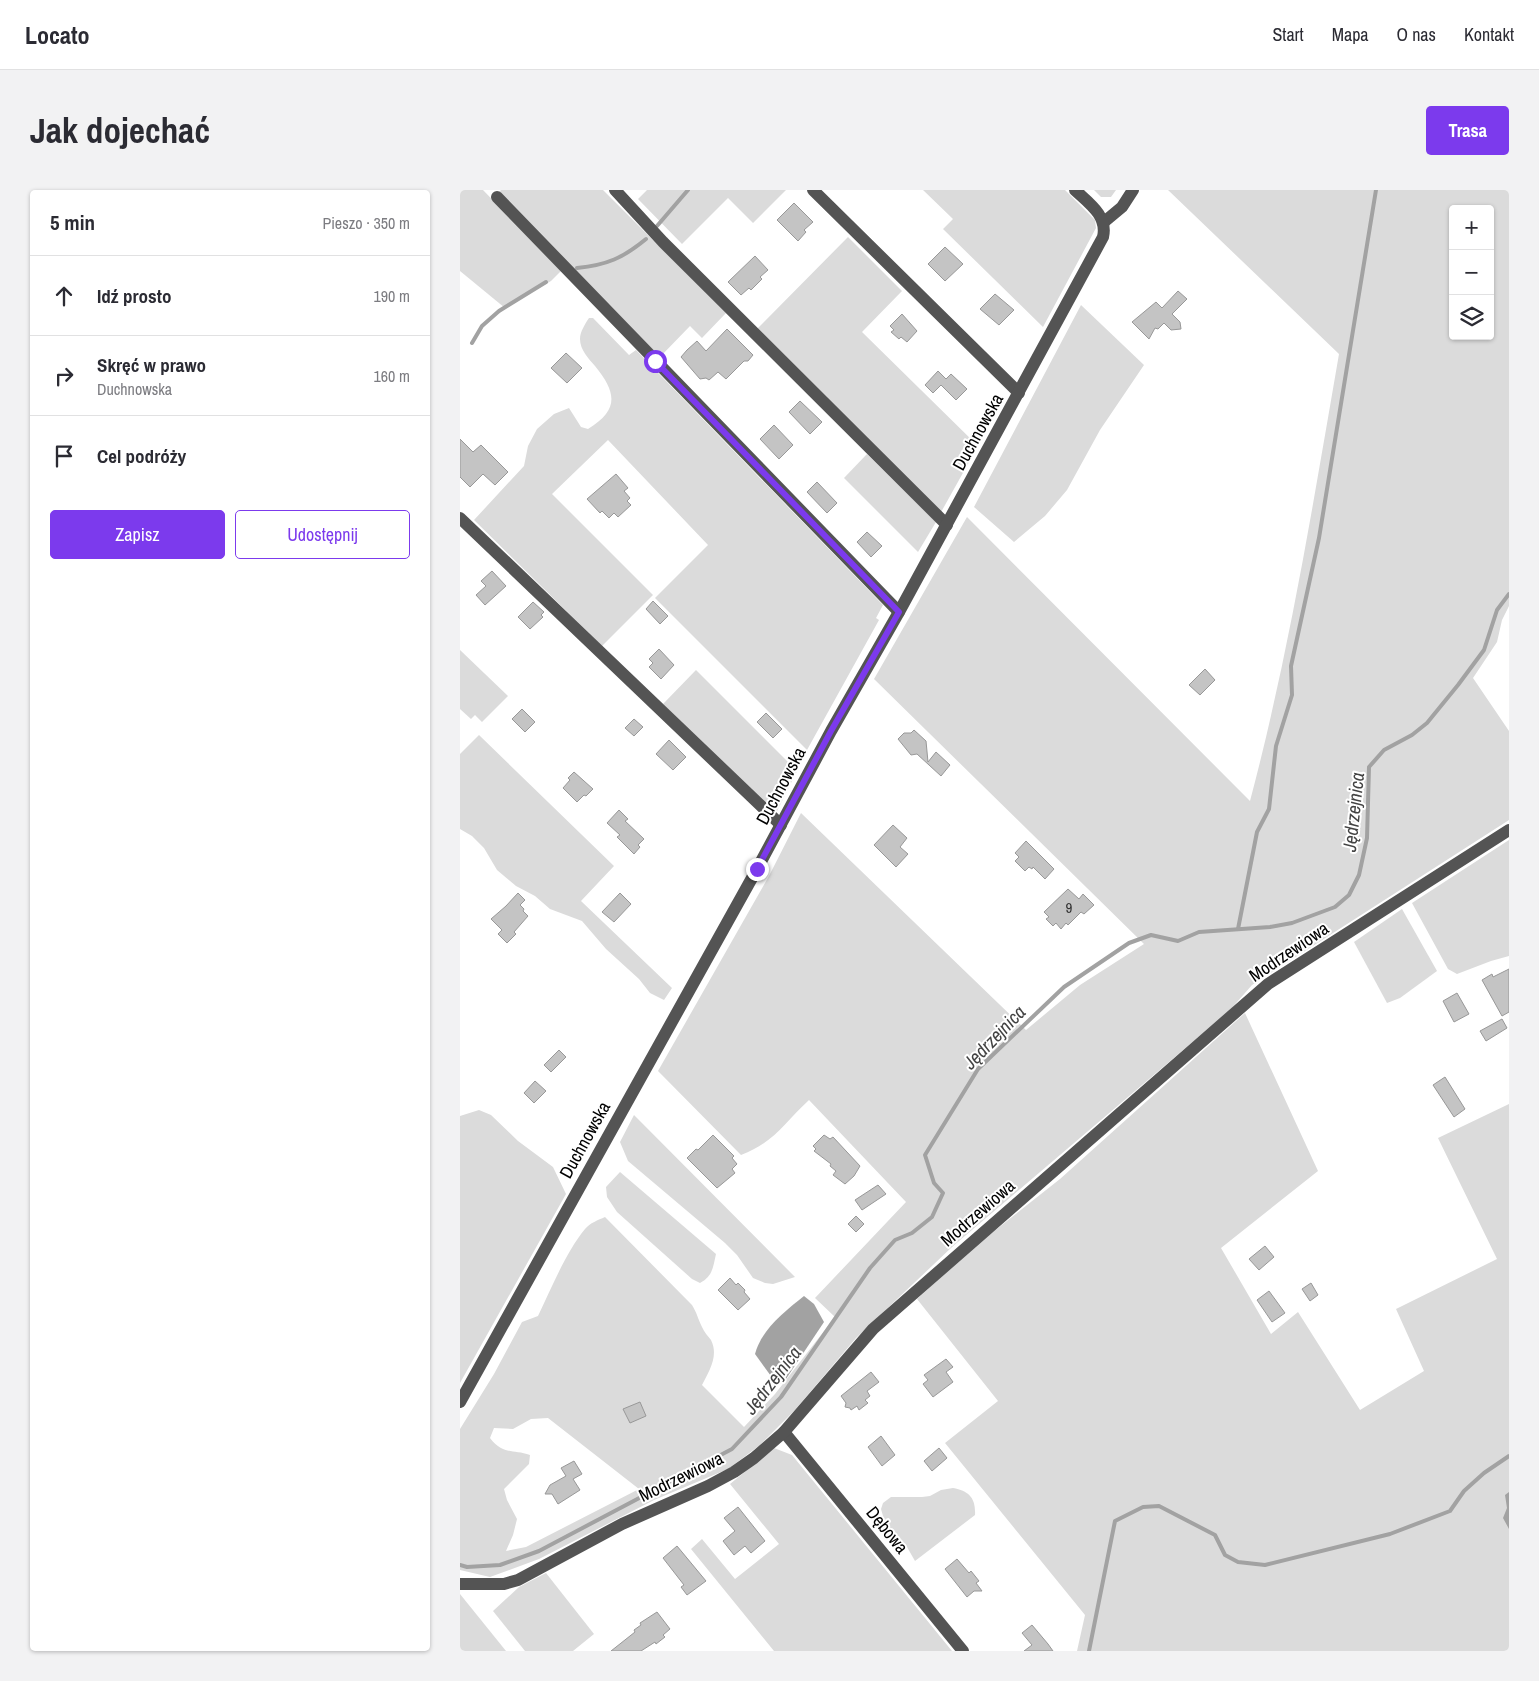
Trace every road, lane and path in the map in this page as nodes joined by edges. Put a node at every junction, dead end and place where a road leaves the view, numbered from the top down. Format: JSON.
{"nodes":[{"id":1,"x":615,"y":190,"type":"edge"},
{"id":2,"x":813,"y":190,"type":"edge"},
{"id":3,"x":1075,"y":190,"type":"edge"},
{"id":4,"x":1133,"y":190,"type":"edge"},
{"id":5,"x":497,"y":197,"type":"dead end"},
{"id":6,"x":1104,"y":222,"type":"junction"},
{"id":7,"x":1019,"y":393,"type":"junction"},
{"id":8,"x":460,"y":518,"type":"edge"},
{"id":9,"x":947,"y":525,"type":"junction"},
{"id":10,"x":899,"y":612,"type":"junction"},
{"id":11,"x":781,"y":824,"type":"junction"},
{"id":12,"x":1509,"y":830,"type":"edge"},
{"id":13,"x":460,"y":1402,"type":"edge"},
{"id":14,"x":784,"y":1432,"type":"junction"},
{"id":15,"x":460,"y":1584,"type":"edge"},
{"id":16,"x":963,"y":1651,"type":"edge"}],
"edges":[{"from":1,"to":9,"type":"street"},
{"from":2,"to":7,"type":"street"},
{"from":3,"to":6,"type":"street"},
{"from":4,"to":6,"type":"street"},
{"from":5,"to":10,"type":"street"},
{"from":6,"to":7,"type":"street","name":"Duchnowska"},
{"from":7,"to":9,"type":"street","name":"Duchnowska"},
{"from":8,"to":11,"type":"street"},
{"from":9,"to":10,"type":"street","name":"Duchnowska"},
{"from":10,"to":11,"type":"street","name":"Duchnowska"},
{"from":11,"to":13,"type":"street","name":"Duchnowska"},
{"from":12,"to":14,"type":"street","name":"Modrzewiowa"},
{"from":14,"to":15,"type":"street","name":"Modrzewiowa"},
{"from":14,"to":16,"type":"street","name":"Dębowa"}]}
